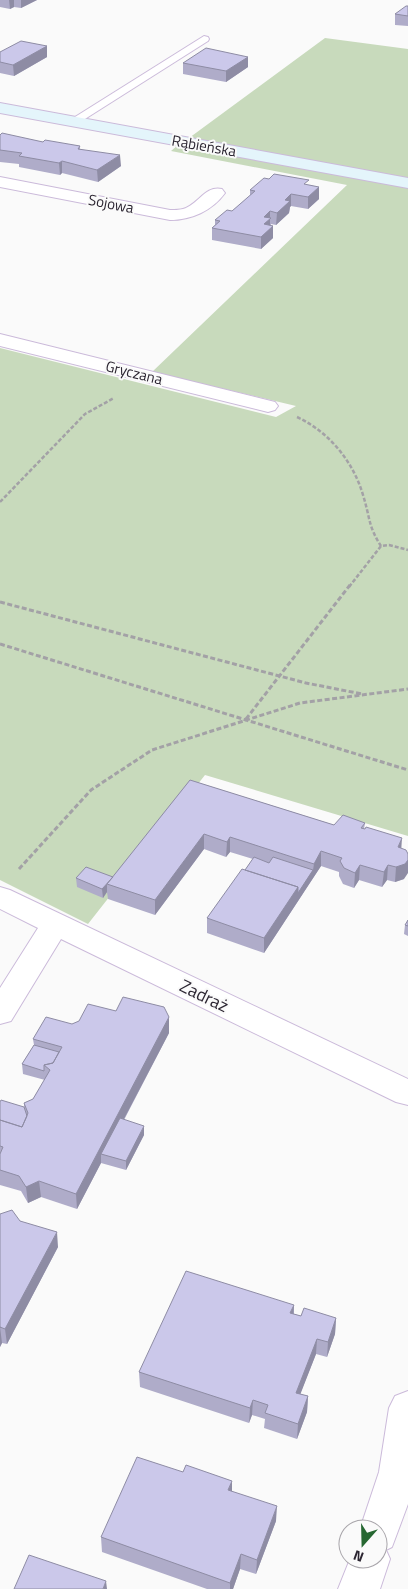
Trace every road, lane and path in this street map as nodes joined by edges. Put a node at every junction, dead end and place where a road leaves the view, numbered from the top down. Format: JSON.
{"nodes":[{"id":1,"x":204,"y":40,"type":"dead end"},
{"id":2,"x":0,"y":108,"type":"edge"},
{"id":3,"x":73,"y":122,"type":"junction"},
{"id":4,"x":0,"y":182,"type":"edge"},
{"id":5,"x":408,"y":184,"type":"edge"},
{"id":6,"x":216,"y":193,"type":"dead end"},
{"id":7,"x":0,"y":340,"type":"edge"},
{"id":8,"x":117,"y":397,"type":"dead end"},
{"id":9,"x":268,"y":406,"type":"joint"},
{"id":10,"x":0,"y":502,"type":"edge"},
{"id":11,"x":381,"y":546,"type":"junction"},
{"id":12,"x":408,"y":550,"type":"edge"},
{"id":13,"x":0,"y":602,"type":"edge"},
{"id":14,"x":0,"y":644,"type":"edge"},
{"id":15,"x":281,"y":675,"type":"junction"},
{"id":16,"x":408,"y":689,"type":"edge"},
{"id":17,"x":366,"y":694,"type":"junction"},
{"id":18,"x":246,"y":720,"type":"junction"},
{"id":19,"x":408,"y":770,"type":"edge"},
{"id":20,"x":6,"y":886,"type":"edge"},
{"id":21,"x":56,"y":925,"type":"junction"},
{"id":22,"x":0,"y":1014,"type":"edge"},
{"id":23,"x":408,"y":1093,"type":"edge"},
{"id":24,"x":408,"y":1408,"type":"edge"},
{"id":25,"x":383,"y":1519,"type":"edge"},
{"id":26,"x":366,"y":1569,"type":"edge"},
{"id":27,"x":359,"y":1589,"type":"edge"}],
"edges":[{"from":1,"to":3,"type":"lane"},
{"from":2,"to":3,"type":"street","name":"Rąbieńska"},
{"from":3,"to":5,"type":"street","name":"Rąbieńska"},
{"from":4,"to":6,"type":"street","name":"Sojowa"},
{"from":7,"to":9,"type":"street","name":"Gryczana"},
{"from":8,"to":10,"type":"path"},
{"from":9,"to":11,"type":"path"},
{"from":11,"to":12,"type":"path"},
{"from":11,"to":15,"type":"path"},
{"from":13,"to":15,"type":"path"},
{"from":14,"to":18,"type":"path"},
{"from":15,"to":17,"type":"path"},
{"from":15,"to":18,"type":"path"},
{"from":16,"to":17,"type":"path"},
{"from":17,"to":18,"type":"path"},
{"from":18,"to":19,"type":"path"},
{"from":18,"to":20,"type":"path"},
{"from":20,"to":21,"type":"street","name":"Zadraż"},
{"from":21,"to":22,"type":"street"},
{"from":21,"to":23,"type":"street","name":"Zadraż"},
{"from":24,"to":25,"type":"street"},
{"from":26,"to":27,"type":"street"}]}
